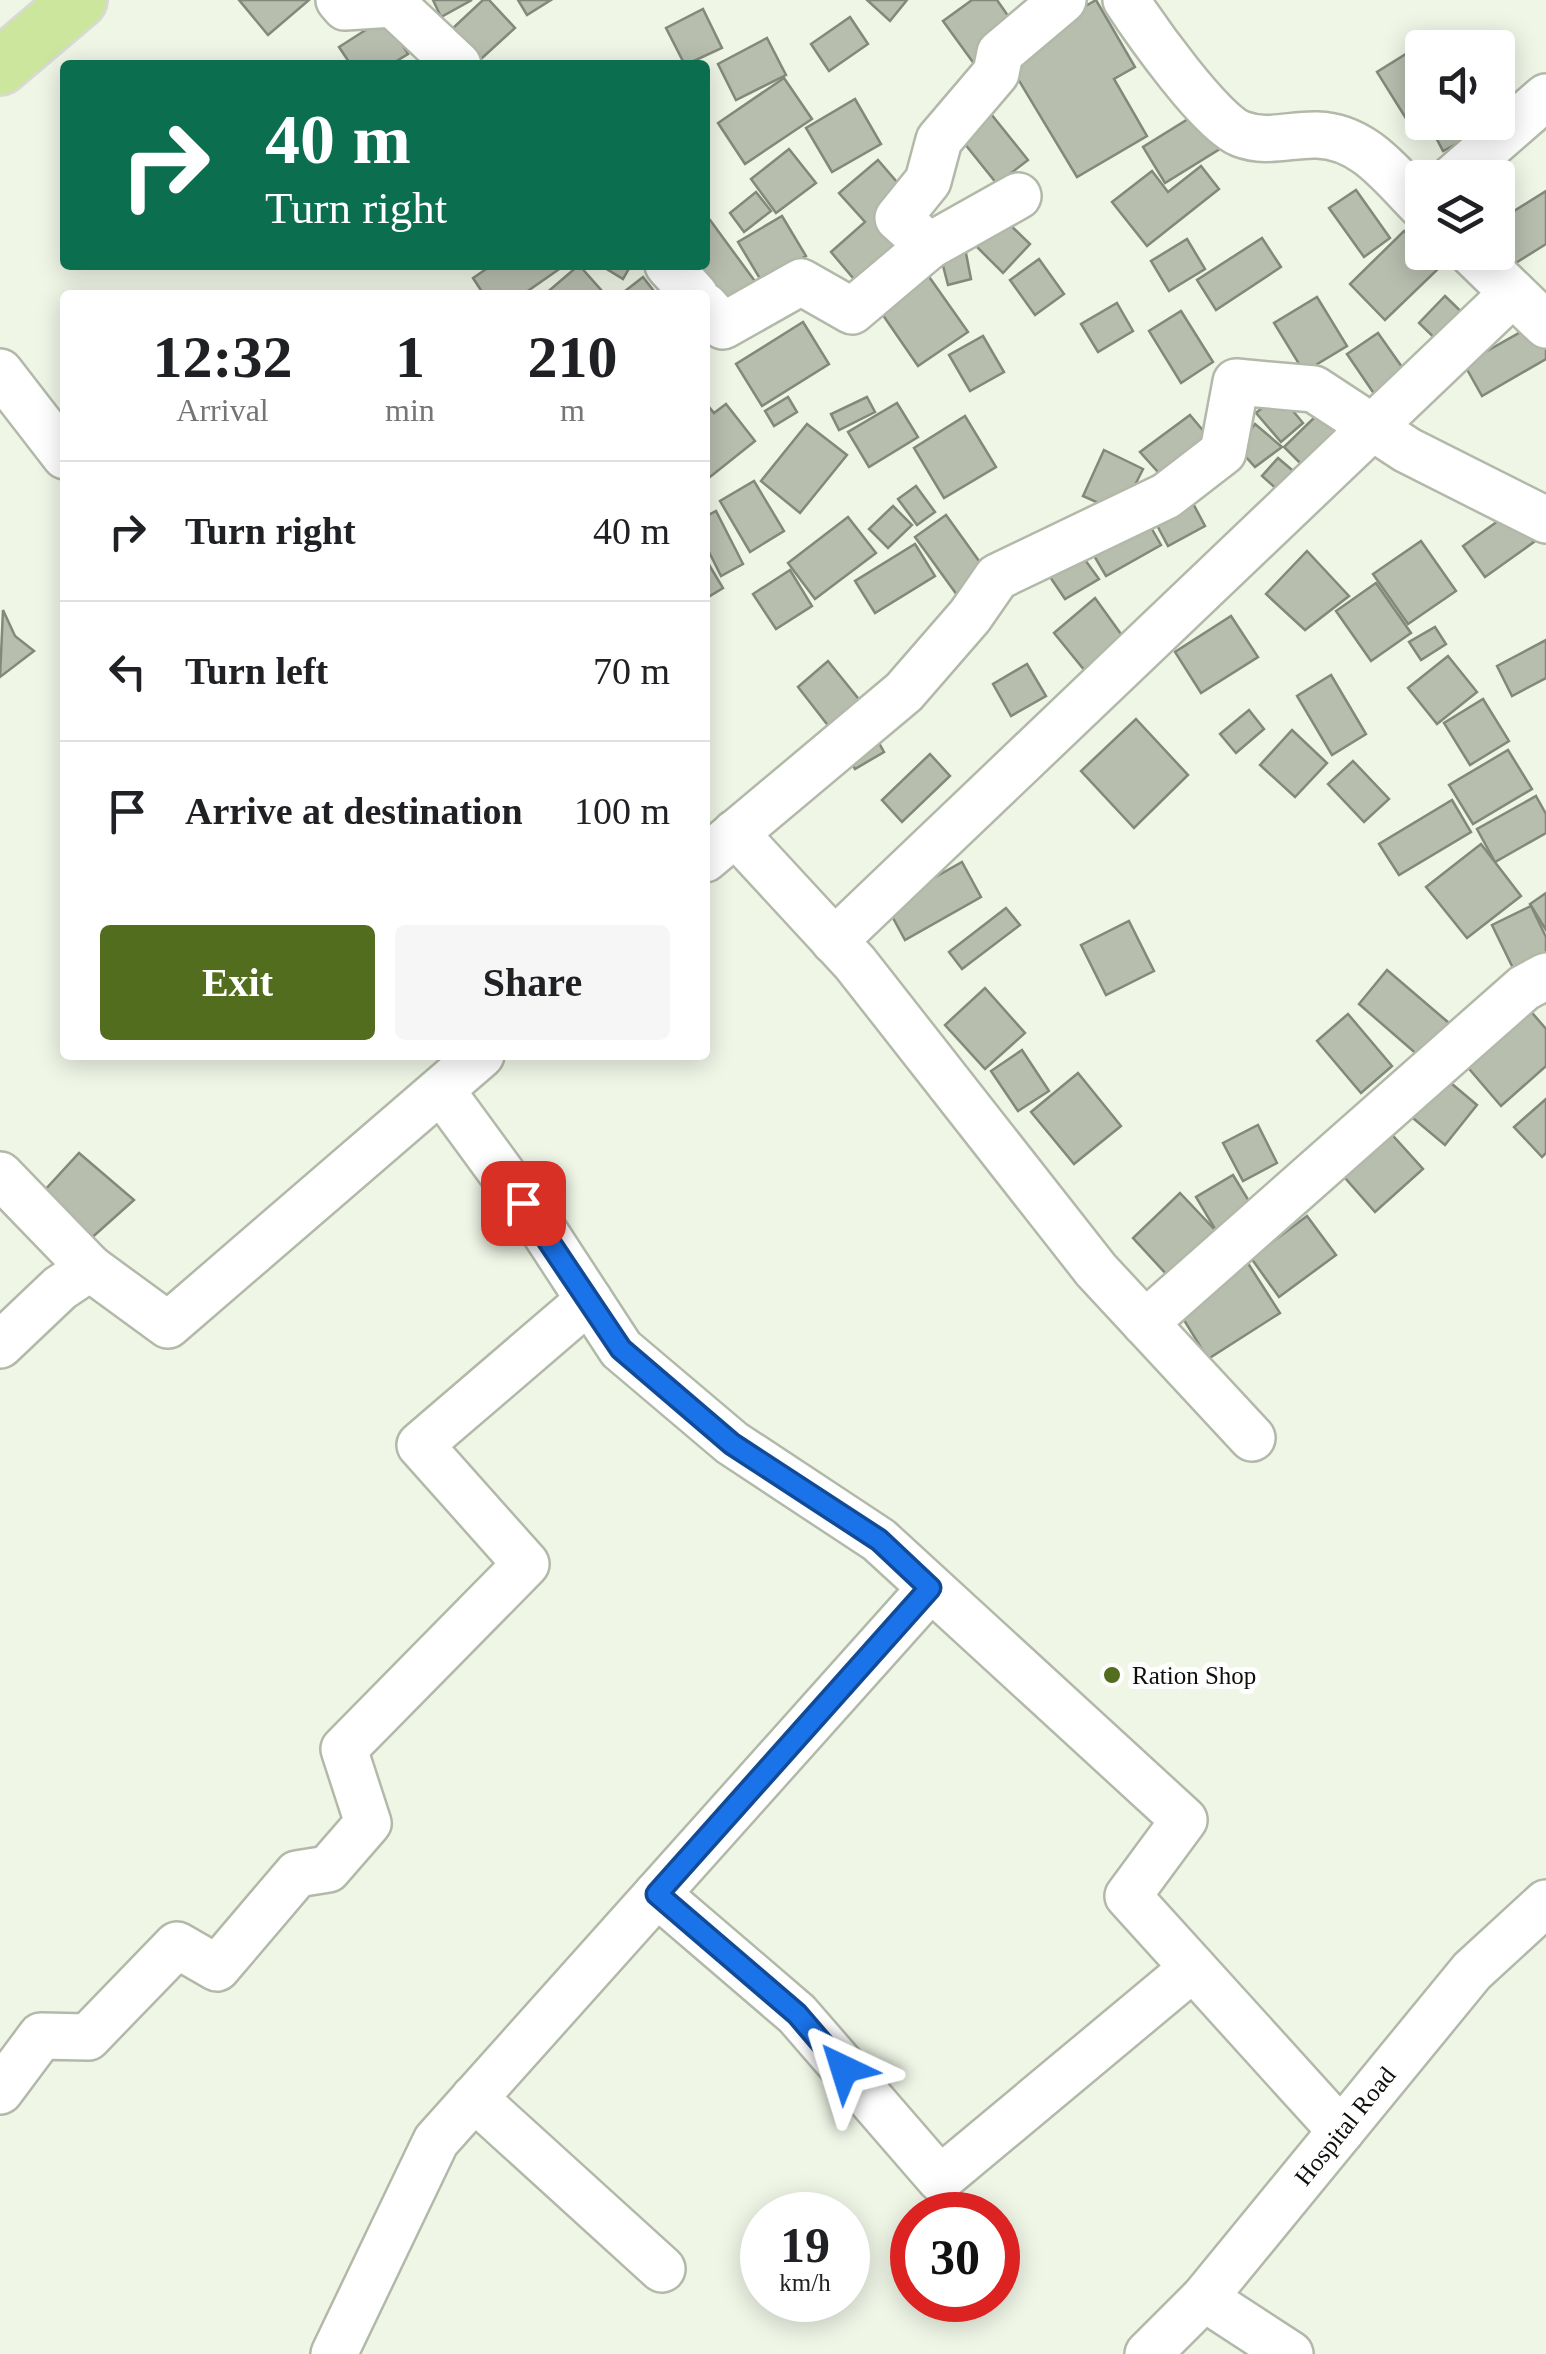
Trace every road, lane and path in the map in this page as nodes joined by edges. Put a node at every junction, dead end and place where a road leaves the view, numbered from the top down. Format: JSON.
{"nodes":[{"id":1,"x":79,"y":0,"type":"edge"},
{"id":2,"x":1064,"y":0,"type":"edge"},
{"id":3,"x":1126,"y":0,"type":"edge"},
{"id":4,"x":359,"y":2,"type":"edge"},
{"id":5,"x":453,"y":60,"type":"edge"},
{"id":6,"x":0,"y":67,"type":"edge"},
{"id":7,"x":1546,"y":97,"type":"edge"},
{"id":8,"x":1474,"y":160,"type":"edge"},
{"id":9,"x":1405,"y":188,"type":"edge"},
{"id":10,"x":1018,"y":196,"type":"dead end"},
{"id":11,"x":929,"y":246,"type":"junction"},
{"id":12,"x":672,"y":270,"type":"edge"},
{"id":13,"x":1489,"y":270,"type":"edge"},
{"id":14,"x":690,"y":290,"type":"edge"},
{"id":15,"x":1513,"y":293,"type":"junction"},
{"id":16,"x":710,"y":312,"type":"edge"},
{"id":17,"x":1546,"y":325,"type":"edge"},
{"id":18,"x":0,"y":372,"type":"edge"},
{"id":19,"x":1374,"y":426,"type":"junction"},
{"id":20,"x":60,"y":450,"type":"edge"},
{"id":21,"x":1546,"y":520,"type":"edge"},
{"id":22,"x":720,"y":846,"type":"edge"},
{"id":23,"x":834,"y":941,"type":"junction"},
{"id":24,"x":1539,"y":992,"type":"edge"},
{"id":25,"x":474,"y":1060,"type":"edge"},
{"id":26,"x":441,"y":1090,"type":"junction"},
{"id":27,"x":0,"y":1175,"type":"edge"},
{"id":28,"x":90,"y":1268,"type":"junction"},
{"id":29,"x":589,"y":1300,"type":"junction"},
{"id":30,"x":1145,"y":1322,"type":"junction"},
{"id":31,"x":0,"y":1345,"type":"edge"},
{"id":32,"x":1252,"y":1438,"type":"dead end"},
{"id":33,"x":930,"y":1588,"type":"junction"},
{"id":34,"x":657,"y":1894,"type":"junction"},
{"id":35,"x":1546,"y":1903,"type":"edge"},
{"id":36,"x":1193,"y":1968,"type":"junction"},
{"id":37,"x":0,"y":2091,"type":"edge"},
{"id":38,"x":474,"y":2098,"type":"junction"},
{"id":39,"x":1341,"y":2131,"type":"junction"},
{"id":40,"x":662,"y":2269,"type":"dead end"},
{"id":41,"x":1204,"y":2298,"type":"junction"},
{"id":42,"x":334,"y":2354,"type":"edge"},
{"id":43,"x":1148,"y":2354,"type":"edge"},
{"id":44,"x":1290,"y":2354,"type":"edge"}],
"edges":[{"from":1,"to":6,"type":"main road"},
{"from":2,"to":11,"type":"street"},
{"from":3,"to":9,"type":"street"},
{"from":4,"to":5,"type":"street"},
{"from":7,"to":8,"type":"street"},
{"from":10,"to":11,"type":"street"},
{"from":11,"to":16,"type":"street"},
{"from":12,"to":14,"type":"street"},
{"from":13,"to":15,"type":"street"},
{"from":15,"to":17,"type":"street"},
{"from":15,"to":19,"type":"street"},
{"from":18,"to":20,"type":"street"},
{"from":19,"to":21,"type":"street"},
{"from":19,"to":22,"type":"street"},
{"from":19,"to":23,"type":"street"},
{"from":22,"to":23,"type":"street"},
{"from":23,"to":30,"type":"street"},
{"from":24,"to":30,"type":"street"},
{"from":25,"to":26,"type":"street"},
{"from":26,"to":28,"type":"street"},
{"from":26,"to":29,"type":"street"},
{"from":27,"to":28,"type":"street"},
{"from":28,"to":31,"type":"street"},
{"from":29,"to":33,"type":"street"},
{"from":29,"to":37,"type":"street"},
{"from":30,"to":32,"type":"street"},
{"from":33,"to":34,"type":"street"},
{"from":33,"to":36,"type":"street"},
{"from":34,"to":36,"type":"street"},
{"from":34,"to":38,"type":"street"},
{"from":35,"to":39,"type":"street","name":"Hospital Road"},
{"from":36,"to":39,"type":"street"},
{"from":38,"to":40,"type":"street"},
{"from":38,"to":42,"type":"street"},
{"from":39,"to":41,"type":"street","name":"Hospital Road"},
{"from":41,"to":43,"type":"street","name":"Hospital Road"},
{"from":41,"to":44,"type":"street"}]}
